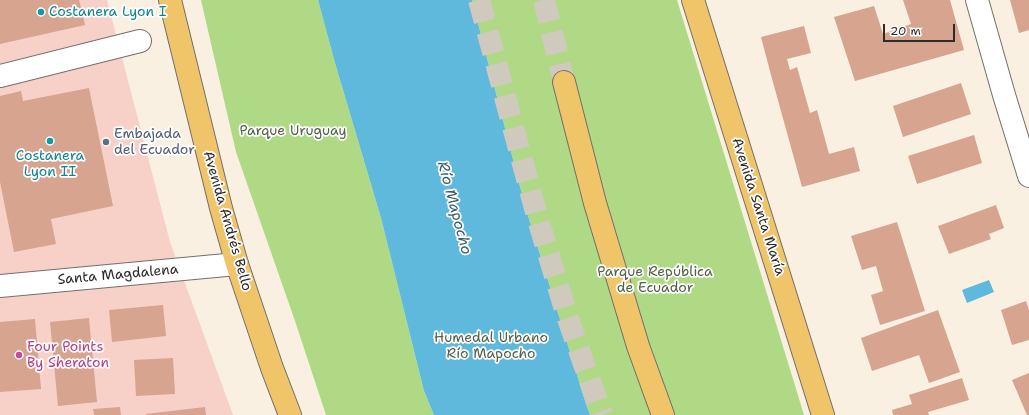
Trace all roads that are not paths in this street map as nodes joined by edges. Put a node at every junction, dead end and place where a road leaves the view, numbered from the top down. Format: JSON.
{"nodes":[{"id":1,"x":170,"y":0,"type":"edge"},
{"id":2,"x":693,"y":0,"type":"edge"},
{"id":3,"x":977,"y":0,"type":"edge"},
{"id":4,"x":140,"y":41,"type":"dead end"},
{"id":5,"x":0,"y":76,"type":"edge"},
{"id":6,"x":564,"y":82,"type":"tunnel mouth"},
{"id":7,"x":1029,"y":176,"type":"edge"},
{"id":8,"x":237,"y":264,"type":"junction"},
{"id":9,"x":0,"y":286,"type":"edge"},
{"id":10,"x":290,"y":415,"type":"edge"},
{"id":11,"x":663,"y":415,"type":"edge"},
{"id":12,"x":823,"y":415,"type":"edge"}],
"edges":[{"from":1,"to":8,"type":"main road","name":"Avenida Andrés Bello"},
{"from":2,"to":12,"type":"main road","name":"Avenida Santa María"},
{"from":3,"to":7,"type":"street"},
{"from":4,"to":5,"type":"street"},
{"from":6,"to":11,"type":"main road"},
{"from":8,"to":9,"type":"street","name":"Santa Magdalena"},
{"from":8,"to":10,"type":"main road","name":"Avenida Andrés Bello"}]}
